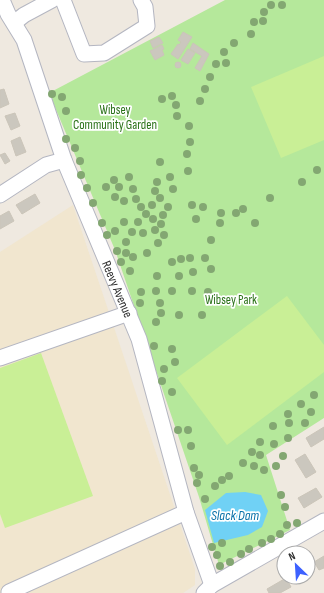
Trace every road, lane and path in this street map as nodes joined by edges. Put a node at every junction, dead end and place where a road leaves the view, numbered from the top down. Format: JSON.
{"nodes":[{"id":1,"x":2,"y":0,"type":"edge"},
{"id":2,"x":52,"y":0,"type":"edge"},
{"id":3,"x":63,"y":0,"type":"edge"},
{"id":4,"x":141,"y":0,"type":"edge"},
{"id":5,"x":8,"y":19,"type":"edge"},
{"id":6,"x":64,"y":160,"type":"junction"},
{"id":7,"x":0,"y":195,"type":"edge"},
{"id":8,"x":129,"y":313,"type":"junction"},
{"id":9,"x":0,"y":358,"type":"edge"},
{"id":10,"x":186,"y":512,"type":"junction"},
{"id":11,"x":324,"y":521,"type":"edge"},
{"id":12,"x":208,"y":589,"type":"edge"},
{"id":13,"x":6,"y":590,"type":"edge"}],
"edges":[{"from":1,"to":5,"type":"street","name":"Reevy Avenue"},
{"from":2,"to":5,"type":"street"},
{"from":3,"to":4,"type":"street"},
{"from":5,"to":6,"type":"street","name":"Reevy Avenue"},
{"from":6,"to":7,"type":"street"},
{"from":6,"to":8,"type":"street","name":"Reevy Avenue"},
{"from":8,"to":9,"type":"street"},
{"from":8,"to":10,"type":"street","name":"Reevy Avenue"},
{"from":10,"to":12,"type":"street","name":"Reevy Avenue"},
{"from":10,"to":13,"type":"street"},
{"from":11,"to":12,"type":"street"}]}
